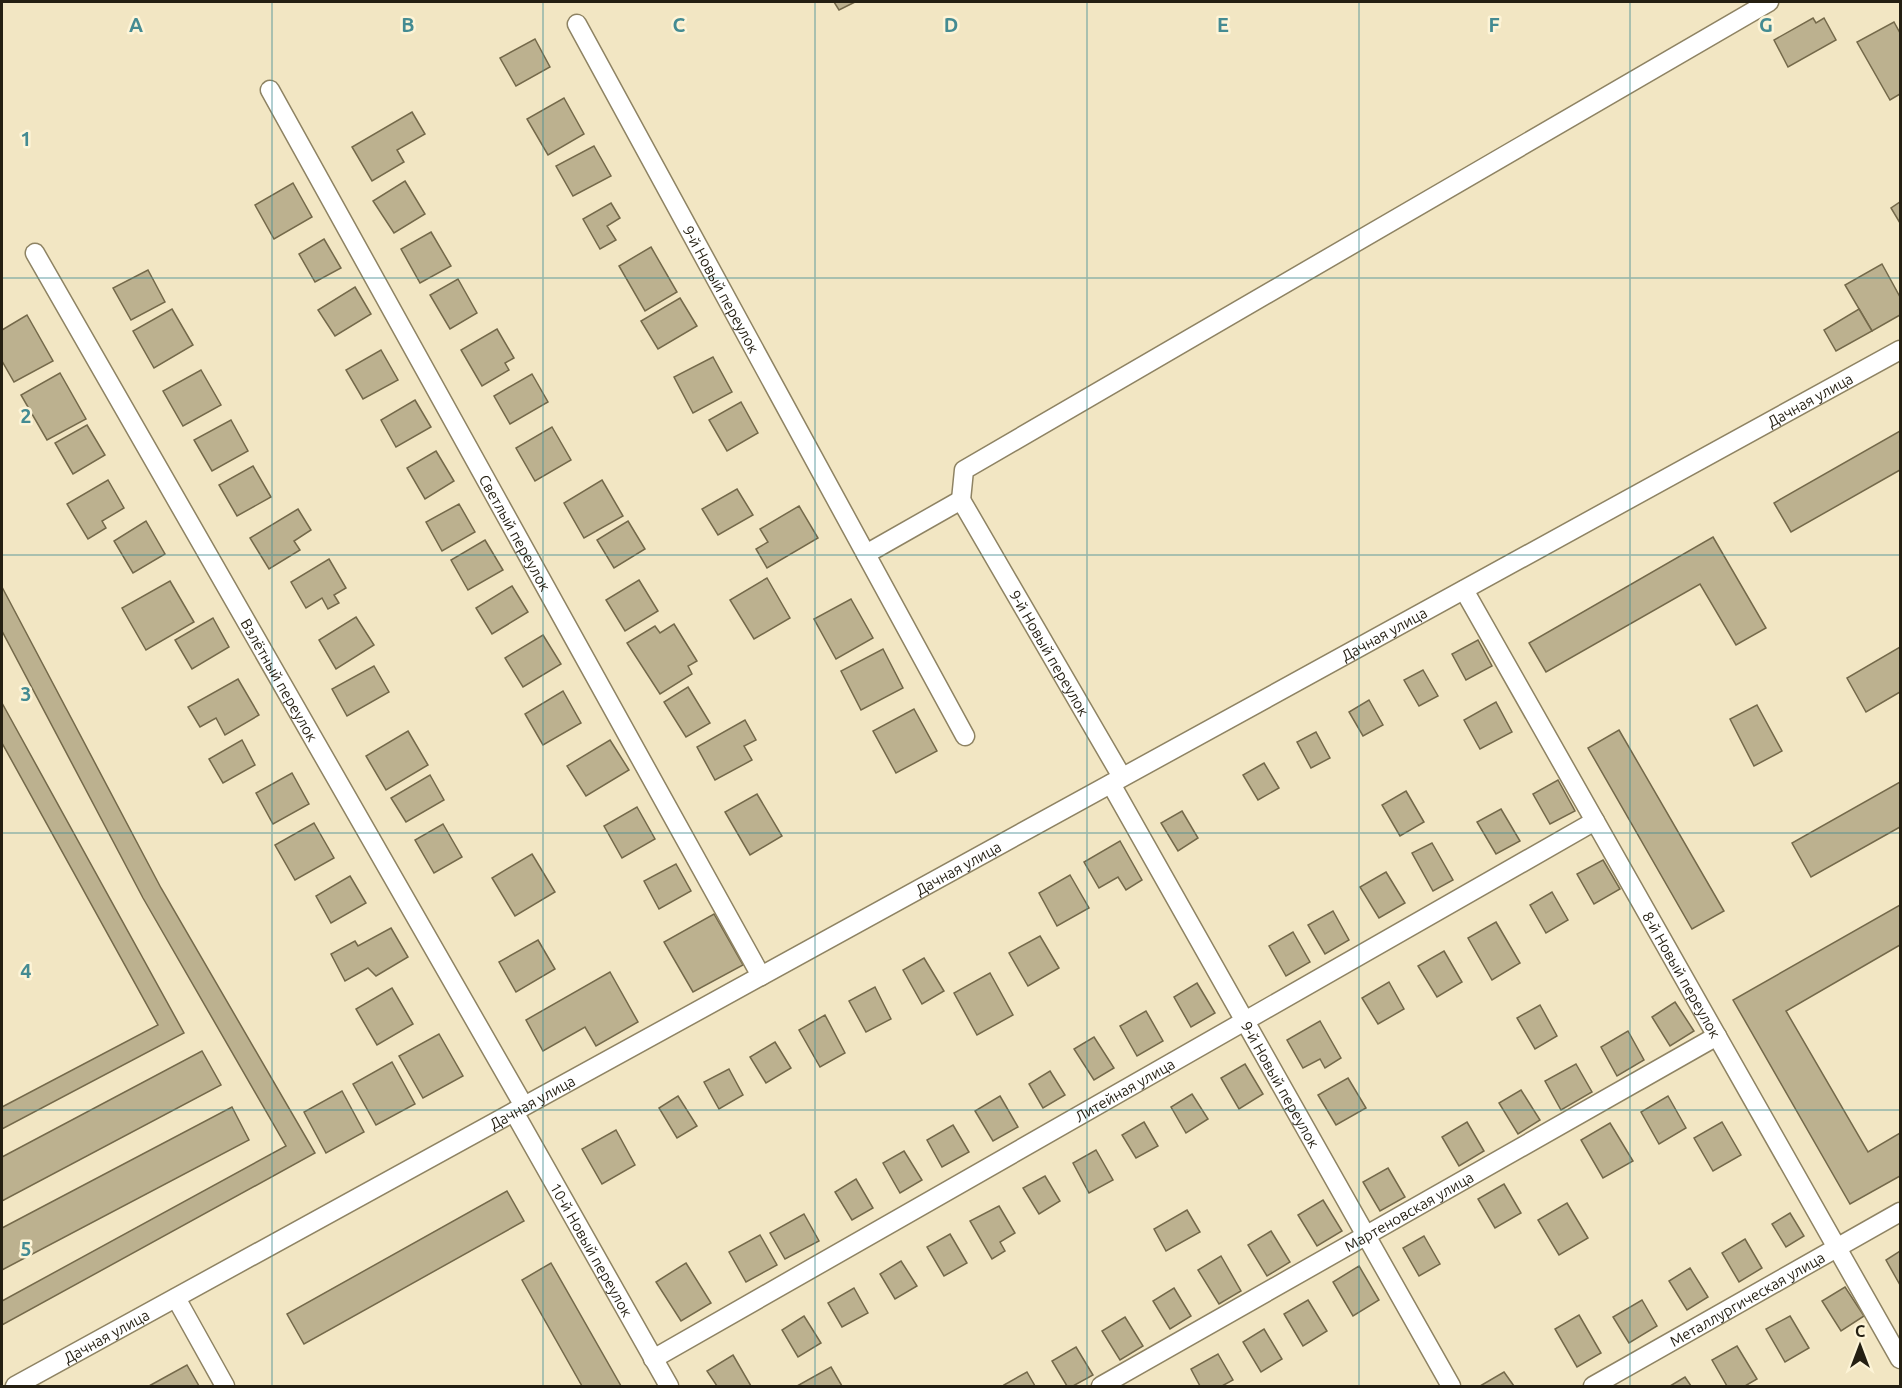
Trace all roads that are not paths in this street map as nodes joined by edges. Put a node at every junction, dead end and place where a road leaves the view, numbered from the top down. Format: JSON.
{"nodes":[{"id":1,"x":1769,"y":2,"type":"edge"},
{"id":2,"x":577,"y":24,"type":"dead end"},
{"id":3,"x":270,"y":90,"type":"dead end"},
{"id":4,"x":35,"y":253,"type":"dead end"},
{"id":5,"x":1900,"y":350,"type":"edge"},
{"id":6,"x":962,"y":500,"type":"junction"},
{"id":7,"x":866,"y":554,"type":"junction"},
{"id":8,"x":1464,"y":590,"type":"junction"},
{"id":9,"x":965,"y":736,"type":"dead end"},
{"id":10,"x":1116,"y":781,"type":"junction"},
{"id":11,"x":1595,"y":821,"type":"junction"},
{"id":12,"x":762,"y":976,"type":"junction"},
{"id":13,"x":1245,"y":1021,"type":"junction"},
{"id":14,"x":1717,"y":1035,"type":"junction"},
{"id":15,"x":519,"y":1109,"type":"junction"},
{"id":16,"x":1900,"y":1212,"type":"edge"},
{"id":17,"x":1366,"y":1236,"type":"junction"},
{"id":18,"x":1837,"y":1248,"type":"junction"},
{"id":19,"x":176,"y":1298,"type":"junction"},
{"id":20,"x":653,"y":1359,"type":"junction"},
{"id":21,"x":1900,"y":1359,"type":"edge"},
{"id":22,"x":15,"y":1386,"type":"edge"},
{"id":23,"x":225,"y":1386,"type":"edge"},
{"id":24,"x":669,"y":1386,"type":"edge"},
{"id":25,"x":1101,"y":1386,"type":"edge"},
{"id":26,"x":1451,"y":1386,"type":"edge"},
{"id":27,"x":1593,"y":1386,"type":"edge"}],
"edges":[{"from":1,"to":6,"type":"street"},
{"from":2,"to":7,"type":"street","name":"9-й Новый переулок"},
{"from":3,"to":12,"type":"street","name":"Светлый переулок"},
{"from":4,"to":15,"type":"street","name":"Взлётный переулок"},
{"from":5,"to":8,"type":"street","name":"Дачная улица"},
{"from":6,"to":7,"type":"street"},
{"from":6,"to":10,"type":"street","name":"9-й Новый переулок"},
{"from":7,"to":9,"type":"street","name":"9-й Новый переулок"},
{"from":8,"to":10,"type":"street","name":"Дачная улица"},
{"from":8,"to":11,"type":"street","name":"8-й Новый переулок"},
{"from":10,"to":12,"type":"street","name":"Дачная улица"},
{"from":10,"to":13,"type":"street","name":"9-й Новый переулок"},
{"from":11,"to":13,"type":"street","name":"Литейная улица"},
{"from":11,"to":14,"type":"street","name":"8-й Новый переулок"},
{"from":12,"to":15,"type":"street","name":"Дачная улица"},
{"from":13,"to":17,"type":"street","name":"9-й Новый переулок"},
{"from":13,"to":20,"type":"street","name":"Литейная улица"},
{"from":14,"to":17,"type":"street","name":"Мартеновская улица"},
{"from":14,"to":18,"type":"street","name":"8-й Новый переулок"},
{"from":15,"to":19,"type":"street","name":"Дачная улица"},
{"from":15,"to":20,"type":"street","name":"10-й Новый переулок"},
{"from":16,"to":18,"type":"street","name":"Металлургическая улица"},
{"from":17,"to":25,"type":"street","name":"Мартеновская улица"},
{"from":17,"to":26,"type":"street","name":"9-й Новый переулок"},
{"from":18,"to":21,"type":"street","name":"8-й Новый переулок"},
{"from":18,"to":27,"type":"street","name":"Металлургическая улица"},
{"from":19,"to":22,"type":"street","name":"Дачная улица"},
{"from":19,"to":23,"type":"street"},
{"from":20,"to":24,"type":"street","name":"10-й Новый переулок"}]}
